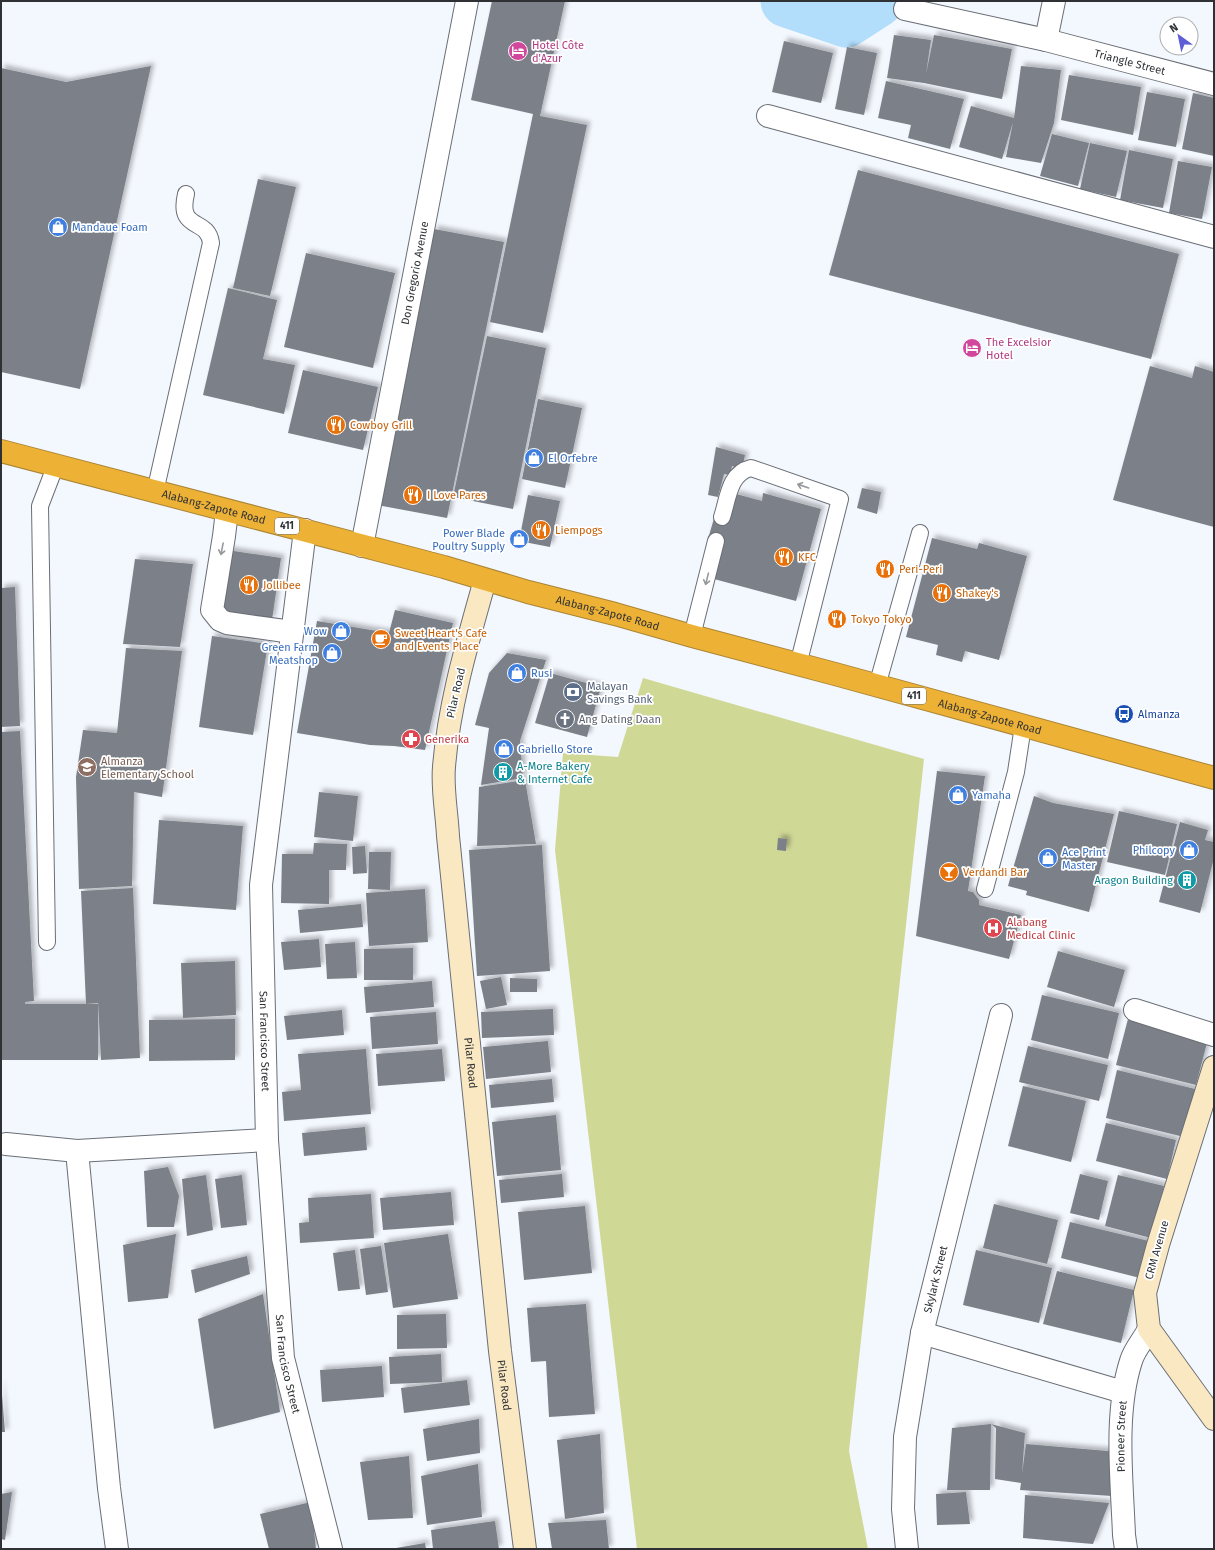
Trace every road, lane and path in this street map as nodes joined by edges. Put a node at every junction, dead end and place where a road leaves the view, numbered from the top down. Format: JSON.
{"nodes":[{"id":1,"x":467,"y":1,"type":"edge"},
{"id":2,"x":1054,"y":1,"type":"edge"},
{"id":3,"x":905,"y":9,"type":"dead end"},
{"id":4,"x":1046,"y":40,"type":"junction"},
{"id":5,"x":1214,"y":84,"type":"edge"},
{"id":6,"x":768,"y":116,"type":"dead end"},
{"id":7,"x":186,"y":194,"type":"dead end"},
{"id":8,"x":1214,"y":236,"type":"edge"},
{"id":9,"x":1,"y":451,"type":"edge"},
{"id":10,"x":55,"y":466,"type":"junction"},
{"id":11,"x":155,"y":492,"type":"junction"},
{"id":12,"x":227,"y":510,"type":"junction"},
{"id":13,"x":722,"y":517,"type":"dead end"},
{"id":14,"x":305,"y":530,"type":"junction"},
{"id":15,"x":920,"y":533,"type":"dead end"},
{"id":16,"x":716,"y":541,"type":"dead end"},
{"id":17,"x":362,"y":546,"type":"junction"},
{"id":18,"x":485,"y":580,"type":"junction"},
{"id":19,"x":292,"y":632,"type":"junction"},
{"id":20,"x":692,"y":636,"type":"junction"},
{"id":21,"x":798,"y":665,"type":"junction"},
{"id":22,"x":877,"y":686,"type":"junction"},
{"id":23,"x":1023,"y":726,"type":"junction"},
{"id":24,"x":1214,"y":778,"type":"edge"},
{"id":25,"x":984,"y":889,"type":"dead end"},
{"id":26,"x":47,"y":942,"type":"dead end"},
{"id":27,"x":1135,"y":1010,"type":"dead end"},
{"id":28,"x":1001,"y":1015,"type":"dead end"},
{"id":29,"x":1214,"y":1035,"type":"edge"},
{"id":30,"x":1214,"y":1067,"type":"edge"},
{"id":31,"x":267,"y":1140,"type":"junction"},
{"id":32,"x":6,"y":1144,"type":"dead end"},
{"id":33,"x":77,"y":1151,"type":"junction"},
{"id":34,"x":1149,"y":1329,"type":"junction"},
{"id":35,"x":922,"y":1333,"type":"junction"},
{"id":36,"x":1123,"y":1392,"type":"junction"},
{"id":37,"x":1214,"y":1419,"type":"edge"},
{"id":38,"x":117,"y":1549,"type":"edge"},
{"id":39,"x":331,"y":1549,"type":"edge"},
{"id":40,"x":525,"y":1549,"type":"edge"},
{"id":41,"x":907,"y":1549,"type":"edge"},
{"id":42,"x":1126,"y":1549,"type":"edge"}],
"edges":[{"from":1,"to":17,"type":"street","name":"Don Gregorio Avenue"},
{"from":2,"to":4,"type":"street"},
{"from":3,"to":4,"type":"street","name":"Triangle Street"},
{"from":4,"to":5,"type":"street","name":"Triangle Street"},
{"from":6,"to":8,"type":"street"},
{"from":7,"to":11,"type":"lane"},
{"from":9,"to":10,"type":"highway","name":"Alabang-Zapote Road","number":"411"},
{"from":10,"to":11,"type":"highway","name":"Alabang-Zapote Road","number":"411"},
{"from":10,"to":26,"type":"lane"},
{"from":11,"to":12,"type":"highway","name":"Alabang-Zapote Road","number":"411"},
{"from":12,"to":14,"type":"highway","name":"Alabang-Zapote Road","number":"411"},
{"from":12,"to":19,"type":"street","one_way":true},
{"from":21,"to":13,"type":"lane","one_way":true},
{"from":14,"to":17,"type":"highway","name":"Alabang-Zapote Road","number":"411"},
{"from":14,"to":19,"type":"street","name":"San Francisco Street"},
{"from":15,"to":22,"type":"lane"},
{"from":16,"to":20,"type":"lane","one_way":true},
{"from":17,"to":18,"type":"highway","name":"Alabang-Zapote Road","number":"411"},
{"from":18,"to":20,"type":"highway","name":"Alabang-Zapote Road","number":"411"},
{"from":18,"to":40,"type":"street","name":"Pilar Road"},
{"from":19,"to":31,"type":"street","name":"San Francisco Street"},
{"from":20,"to":21,"type":"highway","name":"Alabang-Zapote Road","number":"411"},
{"from":21,"to":22,"type":"highway","name":"Alabang-Zapote Road","number":"411"},
{"from":22,"to":23,"type":"highway","name":"Alabang-Zapote Road","number":"411"},
{"from":23,"to":24,"type":"highway","name":"Alabang-Zapote Road","number":"411"},
{"from":23,"to":25,"type":"lane"},
{"from":27,"to":29,"type":"street"},
{"from":28,"to":35,"type":"street","name":"Skylark Street"},
{"from":30,"to":34,"type":"street","name":"CRM Avenue"},
{"from":31,"to":33,"type":"street"},
{"from":31,"to":39,"type":"street","name":"San Francisco Street"},
{"from":32,"to":33,"type":"street"},
{"from":33,"to":38,"type":"street"},
{"from":34,"to":36,"type":"street","name":"Pioneer Street"},
{"from":34,"to":37,"type":"street","name":"CRM Avenue"},
{"from":35,"to":36,"type":"street"},
{"from":35,"to":41,"type":"street","name":"Skylark Street"},
{"from":36,"to":42,"type":"street","name":"Pioneer Street"}]}
